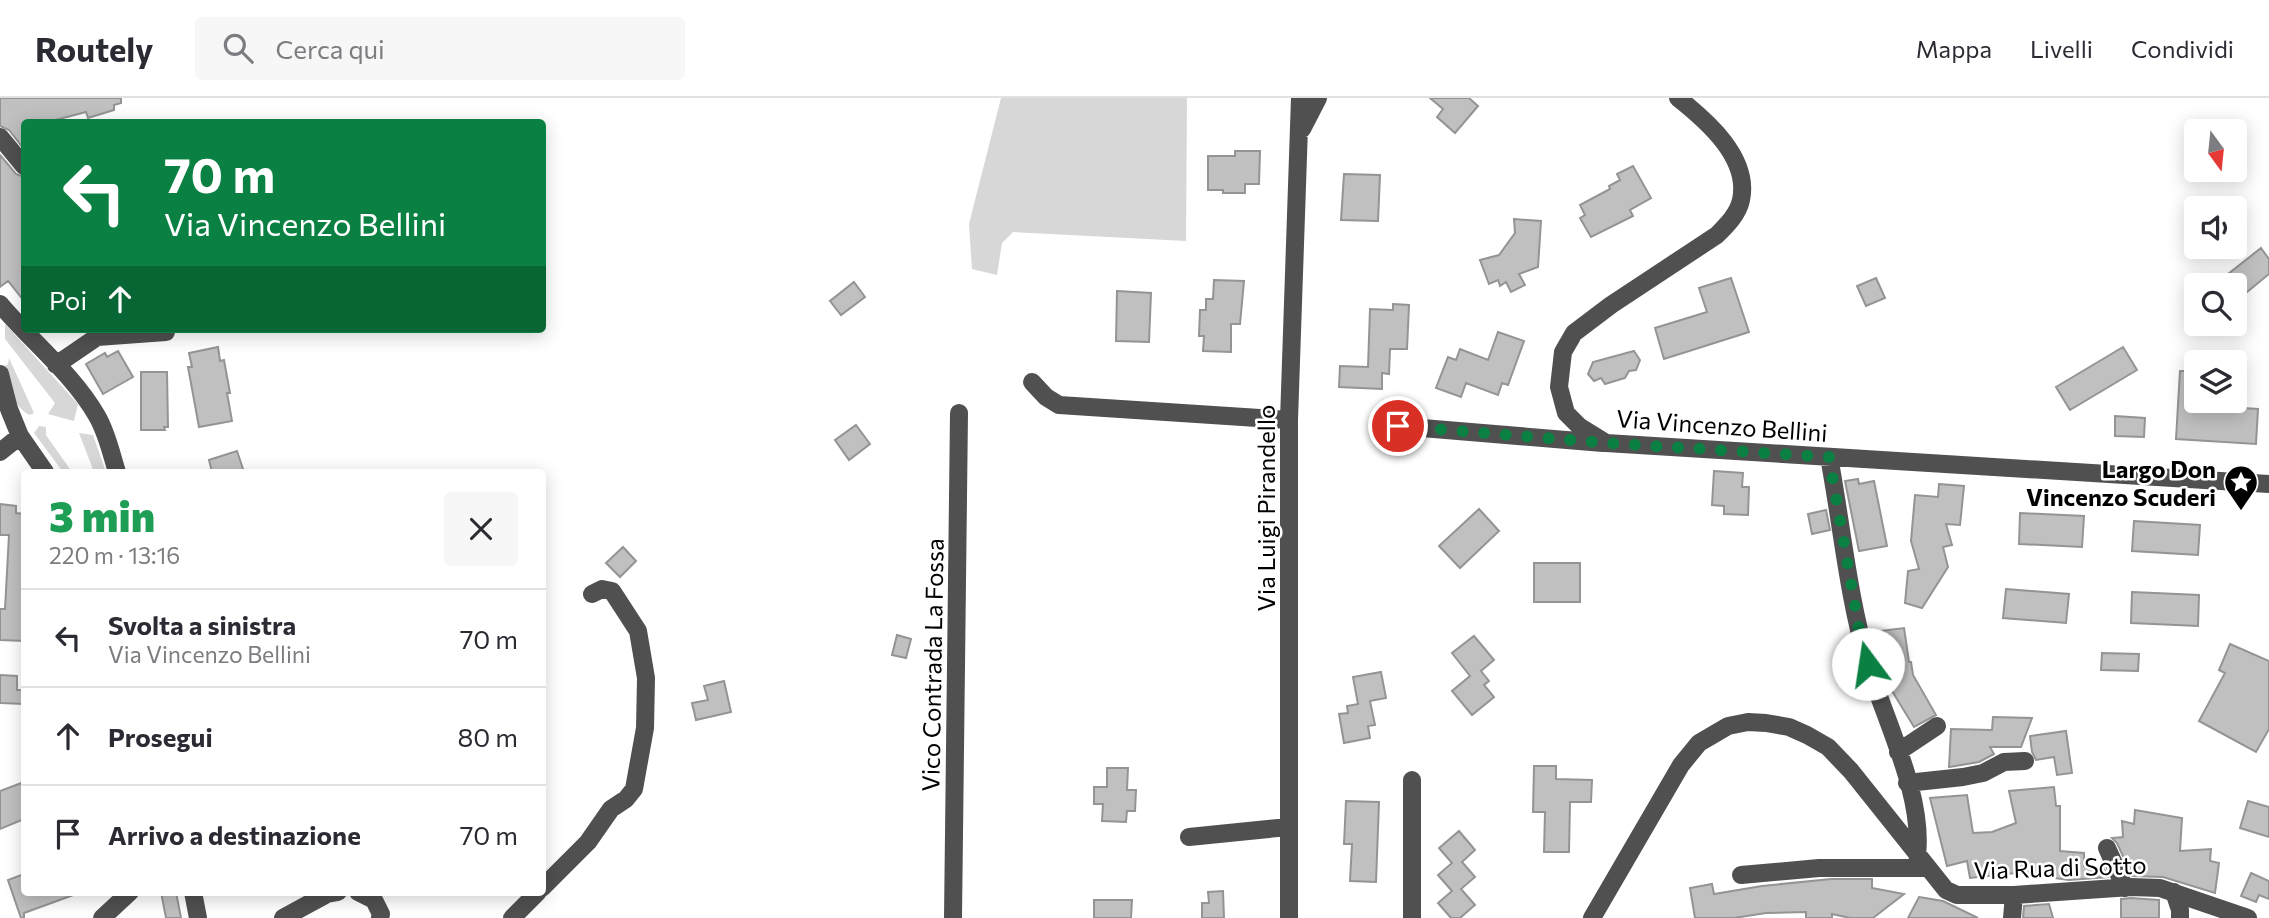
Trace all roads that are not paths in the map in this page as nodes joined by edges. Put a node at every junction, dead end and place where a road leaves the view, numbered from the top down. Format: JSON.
{"nodes":[{"id":1,"x":1300,"y":98,"type":"edge"},
{"id":2,"x":1318,"y":98,"type":"edge"},
{"id":3,"x":1678,"y":98,"type":"edge"},
{"id":4,"x":1299,"y":134,"type":"junction"},
{"id":5,"x":0,"y":137,"type":"edge"},
{"id":6,"x":21,"y":162,"type":"edge"},
{"id":7,"x":0,"y":304,"type":"edge"},
{"id":8,"x":21,"y":327,"type":"edge"},
{"id":9,"x":27,"y":333,"type":"edge"},
{"id":10,"x":152,"y":333,"type":"edge"},
{"id":11,"x":56,"y":365,"type":"junction"},
{"id":12,"x":0,"y":374,"type":"edge"},
{"id":13,"x":1032,"y":382,"type":"dead end"},
{"id":14,"x":959,"y":413,"type":"dead end"},
{"id":15,"x":1289,"y":420,"type":"junction"},
{"id":16,"x":1398,"y":426,"type":"dead end"},
{"id":17,"x":20,"y":436,"type":"junction"},
{"id":18,"x":1606,"y":443,"type":"junction"},
{"id":19,"x":0,"y":452,"type":"edge"},
{"id":20,"x":1829,"y":457,"type":"junction"},
{"id":21,"x":43,"y":469,"type":"edge"},
{"id":22,"x":116,"y":469,"type":"edge"},
{"id":23,"x":2269,"y":484,"type":"edge"},
{"id":24,"x":592,"y":594,"type":"dead end"},
{"id":25,"x":1937,"y":726,"type":"dead end"},
{"id":26,"x":1898,"y":752,"type":"junction"},
{"id":27,"x":2025,"y":761,"type":"dead end"},
{"id":28,"x":1412,"y":780,"type":"dead end"},
{"id":29,"x":1907,"y":783,"type":"junction"},
{"id":30,"x":1288,"y":827,"type":"junction"},
{"id":31,"x":1189,"y":837,"type":"dead end"},
{"id":32,"x":2107,"y":848,"type":"dead end"},
{"id":33,"x":1922,"y":861,"type":"junction"},
{"id":34,"x":1741,"y":875,"type":"dead end"},
{"id":35,"x":546,"y":884,"type":"edge"},
{"id":36,"x":2125,"y":888,"type":"junction"},
{"id":37,"x":2174,"y":892,"type":"junction"},
{"id":38,"x":2014,"y":895,"type":"junction"},
{"id":39,"x":126,"y":896,"type":"edge"},
{"id":40,"x":194,"y":896,"type":"edge"},
{"id":41,"x":323,"y":896,"type":"edge"},
{"id":42,"x":366,"y":896,"type":"edge"},
{"id":43,"x":534,"y":896,"type":"edge"},
{"id":44,"x":2234,"y":916,"type":"edge"},
{"id":45,"x":102,"y":918,"type":"edge"},
{"id":46,"x":198,"y":918,"type":"edge"},
{"id":47,"x":284,"y":918,"type":"edge"},
{"id":48,"x":380,"y":918,"type":"edge"},
{"id":49,"x":512,"y":918,"type":"edge"},
{"id":50,"x":953,"y":918,"type":"edge"},
{"id":51,"x":1289,"y":918,"type":"edge"},
{"id":52,"x":1412,"y":918,"type":"edge"},
{"id":53,"x":1592,"y":918,"type":"edge"},
{"id":54,"x":2012,"y":918,"type":"edge"},
{"id":55,"x":2180,"y":918,"type":"edge"}],
"edges":[{"from":1,"to":4,"type":"street","name":"Via Luigi Pirandello"},
{"from":2,"to":4,"type":"street"},
{"from":3,"to":18,"type":"street","name":"Via Vincenzo Bellini"},
{"from":4,"to":15,"type":"street","name":"Via Luigi Pirandello"},
{"from":5,"to":6,"type":"street"},
{"from":7,"to":8,"type":"street"},
{"from":9,"to":11,"type":"street"},
{"from":10,"to":11,"type":"street"},
{"from":11,"to":22,"type":"street"},
{"from":12,"to":17,"type":"street"},
{"from":13,"to":15,"type":"street"},
{"from":14,"to":50,"type":"street","name":"Vico Contrada La Fossa"},
{"from":15,"to":30,"type":"street","name":"Via Luigi Pirandello"},
{"from":16,"to":18,"type":"street"},
{"from":17,"to":19,"type":"street"},
{"from":17,"to":21,"type":"street"},
{"from":18,"to":20,"type":"street","name":"Via Vincenzo Bellini"},
{"from":20,"to":23,"type":"street","name":"Via Vincenzo Bellini"},
{"from":20,"to":26,"type":"street"},
{"from":24,"to":35,"type":"street"},
{"from":25,"to":26,"type":"street"},
{"from":26,"to":29,"type":"street"},
{"from":27,"to":29,"type":"street"},
{"from":28,"to":52,"type":"street"},
{"from":29,"to":33,"type":"street"},
{"from":30,"to":31,"type":"street"},
{"from":30,"to":51,"type":"street","name":"Via Luigi Pirandello"},
{"from":32,"to":36,"type":"street"},
{"from":33,"to":34,"type":"street"},
{"from":33,"to":38,"type":"street","name":"Via Rua di Sotto"},
{"from":33,"to":53,"type":"street","name":"Via Rua di Sotto"},
{"from":36,"to":37,"type":"street","name":"Via Rua di Sotto"},
{"from":36,"to":38,"type":"street","name":"Via Rua di Sotto"},
{"from":37,"to":44,"type":"street","name":"Via Rua di Sotto"},
{"from":37,"to":55,"type":"street"},
{"from":38,"to":54,"type":"street"},
{"from":39,"to":45,"type":"street"},
{"from":40,"to":46,"type":"street"},
{"from":41,"to":47,"type":"street"},
{"from":42,"to":48,"type":"street"},
{"from":43,"to":49,"type":"street"}]}
